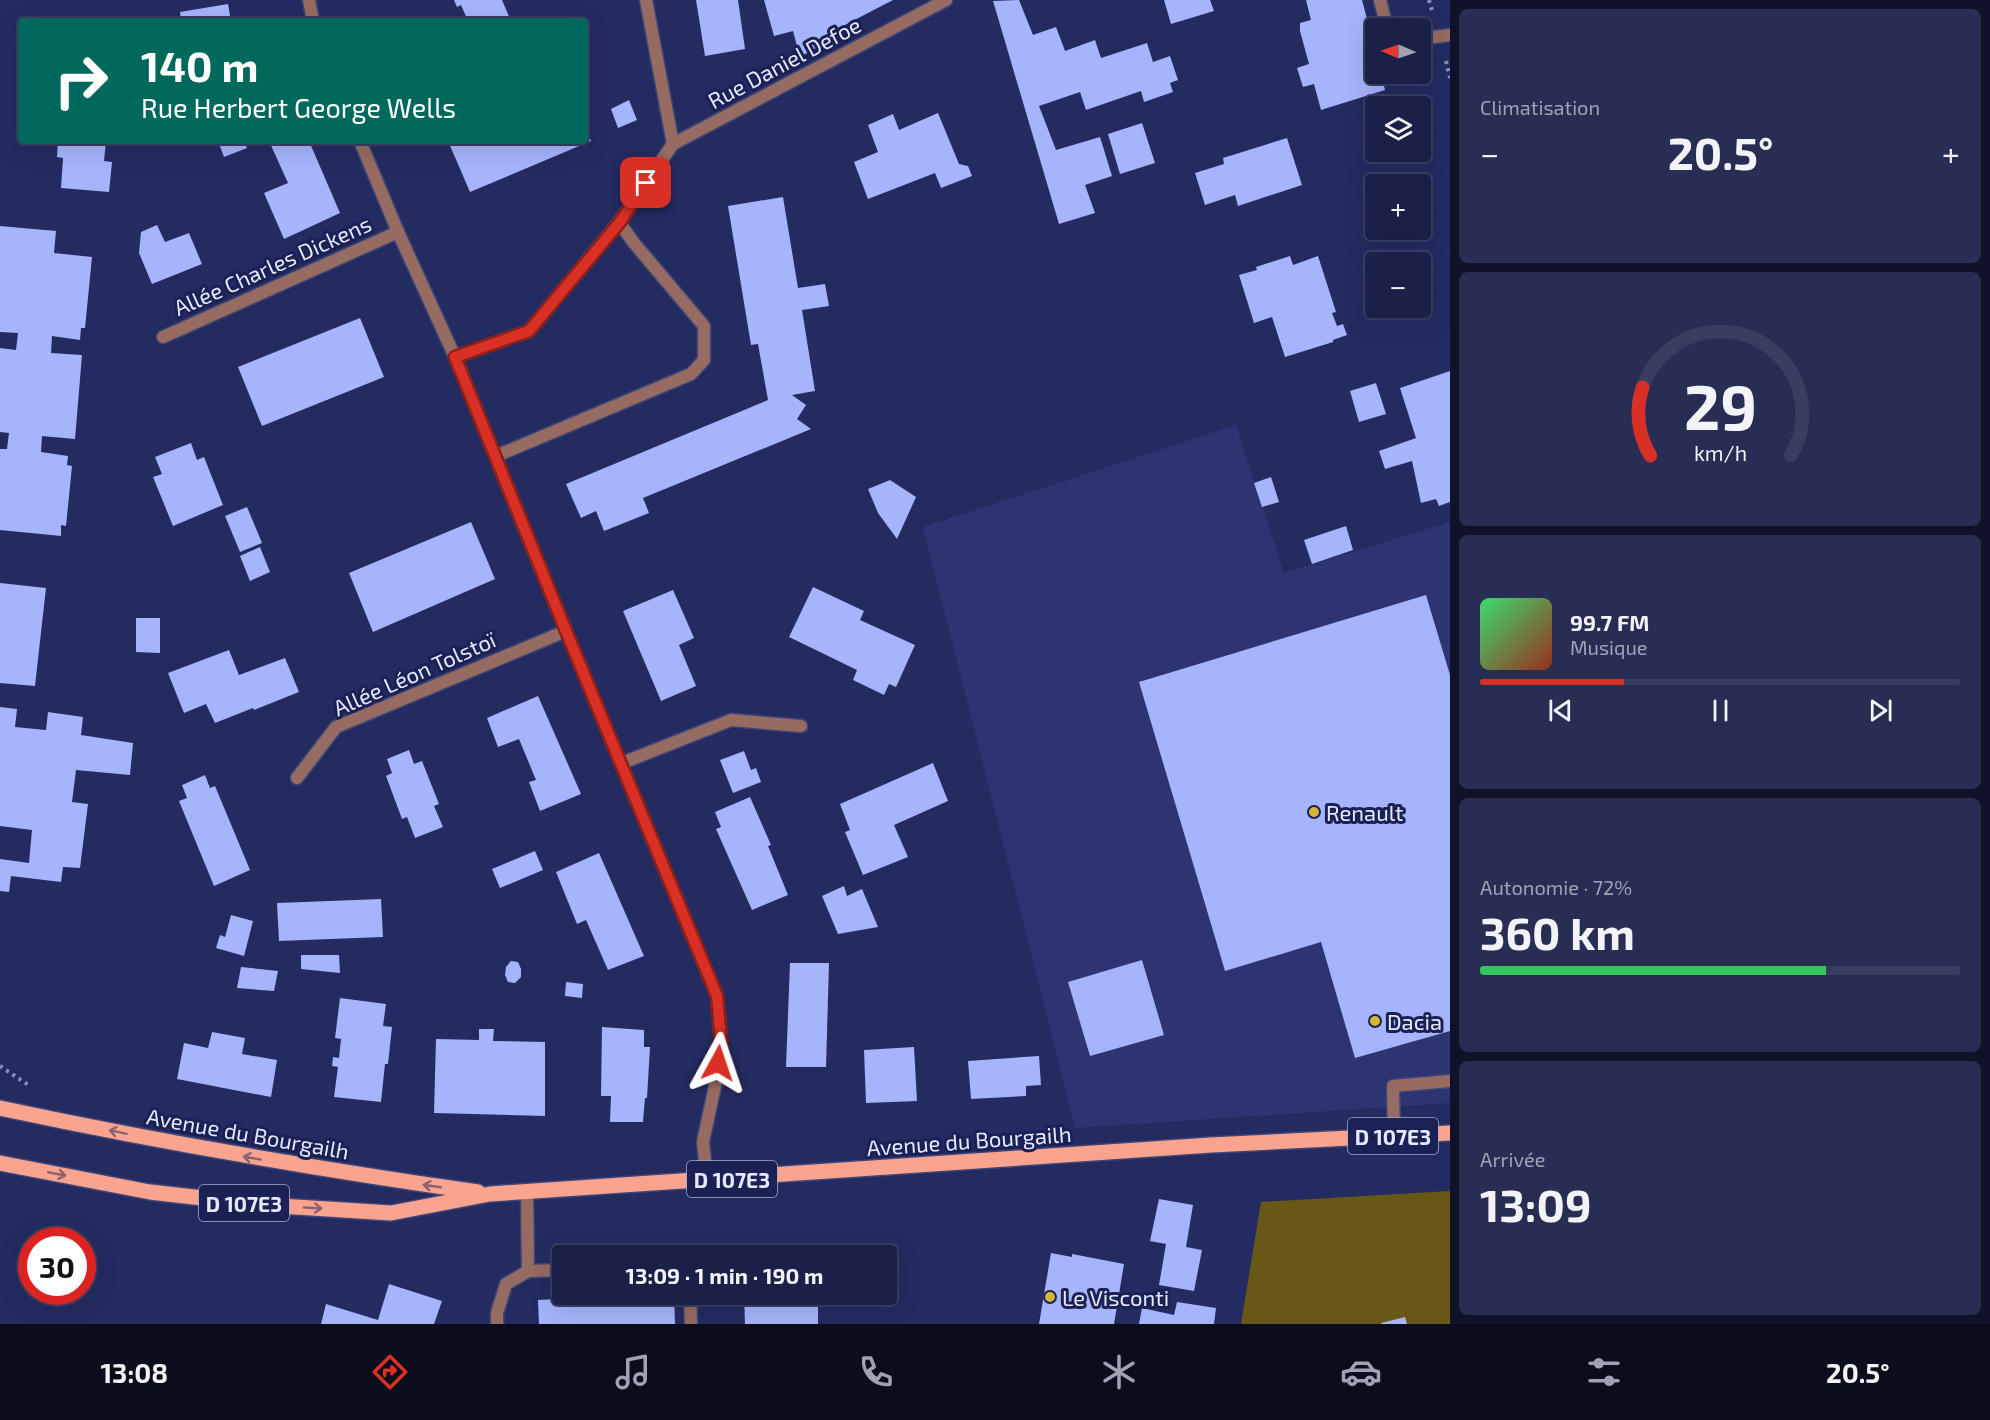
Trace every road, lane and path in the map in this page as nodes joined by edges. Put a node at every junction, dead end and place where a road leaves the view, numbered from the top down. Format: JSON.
{"nodes":[{"id":1,"x":309,"y":0,"type":"edge"},
{"id":2,"x":646,"y":0,"type":"edge"},
{"id":3,"x":946,"y":0,"type":"edge"},
{"id":4,"x":1380,"y":0,"type":"edge"},
{"id":5,"x":312,"y":18,"type":"edge"},
{"id":6,"x":1384,"y":18,"type":"edge"},
{"id":7,"x":1450,"y":35,"type":"edge"},
{"id":8,"x":1431,"y":38,"type":"edge"},
{"id":9,"x":361,"y":144,"type":"edge"},
{"id":10,"x":673,"y":144,"type":"junction"},
{"id":11,"x":620,"y":222,"type":"junction"},
{"id":12,"x":398,"y":232,"type":"junction"},
{"id":13,"x":163,"y":337,"type":"dead end"},
{"id":14,"x":455,"y":357,"type":"junction"},
{"id":15,"x":496,"y":456,"type":"junction"},
{"id":16,"x":566,"y":631,"type":"junction"},
{"id":17,"x":801,"y":726,"type":"dead end"},
{"id":18,"x":622,"y":763,"type":"junction"},
{"id":19,"x":297,"y":778,"type":"dead end"},
{"id":20,"x":1450,"y":1081,"type":"edge"},
{"id":21,"x":0,"y":1108,"type":"edge"},
{"id":22,"x":1450,"y":1133,"type":"edge"},
{"id":23,"x":1394,"y":1136,"type":"junction"},
{"id":24,"x":0,"y":1163,"type":"edge"},
{"id":25,"x":706,"y":1181,"type":"junction"},
{"id":26,"x":527,"y":1193,"type":"junction"},
{"id":27,"x":490,"y":1194,"type":"junction"},
{"id":28,"x":552,"y":1270,"type":"edge"},
{"id":29,"x":528,"y":1271,"type":"junction"},
{"id":30,"x":690,"y":1305,"type":"edge"},
{"id":31,"x":497,"y":1324,"type":"edge"},
{"id":32,"x":691,"y":1324,"type":"edge"}],
"edges":[{"from":1,"to":5,"type":"street"},
{"from":2,"to":10,"type":"street"},
{"from":3,"to":10,"type":"street","name":"Rue Daniel Defoe"},
{"from":4,"to":6,"type":"street"},
{"from":7,"to":8,"type":"street"},
{"from":9,"to":12,"type":"street"},
{"from":10,"to":11,"type":"street"},
{"from":11,"to":14,"type":"street"},
{"from":11,"to":15,"type":"street"},
{"from":12,"to":13,"type":"street","name":"Allée Charles Dickens"},
{"from":12,"to":14,"type":"street"},
{"from":14,"to":15,"type":"street"},
{"from":15,"to":16,"type":"street"},
{"from":16,"to":18,"type":"street"},
{"from":16,"to":19,"type":"street","name":"Allée Léon Tolstoï"},
{"from":17,"to":18,"type":"street"},
{"from":18,"to":25,"type":"street"},
{"from":20,"to":23,"type":"street"},
{"from":27,"to":21,"type":"main road","name":"Avenue du Bourgailh","number":"D 107E3","one_way":true},
{"from":22,"to":23,"type":"main road","name":"Avenue du Bourgailh","number":"D 107E3"},
{"from":23,"to":25,"type":"main road","name":"Avenue du Bourgailh","number":"D 107E3"},
{"from":24,"to":27,"type":"main road","name":"Avenue du Bourgailh","number":"D 107E3","one_way":true},
{"from":25,"to":26,"type":"main road","name":"Avenue du Bourgailh","number":"D 107E3"},
{"from":26,"to":27,"type":"main road","name":"Avenue du Bourgailh","number":"D 107E3"},
{"from":26,"to":29,"type":"street"},
{"from":28,"to":29,"type":"street"},
{"from":29,"to":31,"type":"street"},
{"from":30,"to":32,"type":"street"}]}
